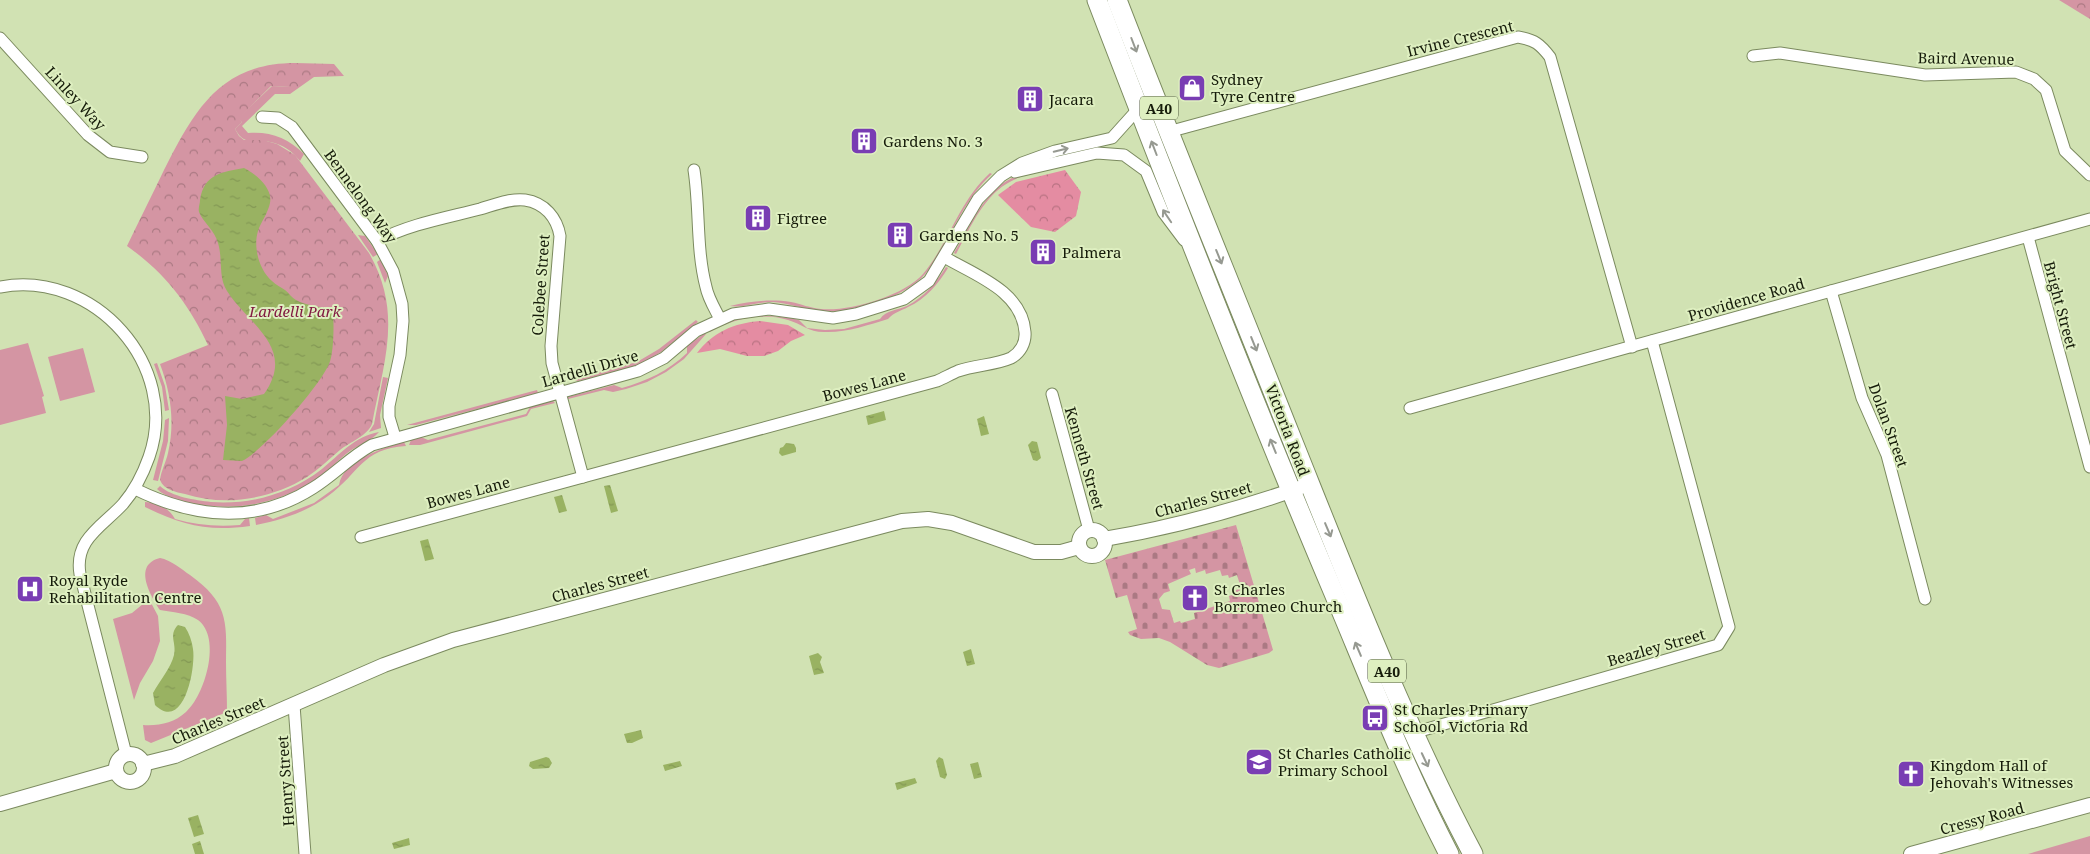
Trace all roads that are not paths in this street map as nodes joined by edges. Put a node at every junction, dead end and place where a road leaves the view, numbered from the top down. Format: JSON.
{"nodes":[{"id":1,"x":1097,"y":0,"type":"edge"},
{"id":2,"x":1117,"y":0,"type":"edge"},
{"id":3,"x":0,"y":38,"type":"edge"},
{"id":4,"x":1753,"y":56,"type":"dead end"},
{"id":5,"x":1139,"y":108,"type":"junction"},
{"id":6,"x":262,"y":117,"type":"dead end"},
{"id":7,"x":1168,"y":132,"type":"junction"},
{"id":8,"x":142,"y":158,"type":"dead end"},
{"id":9,"x":694,"y":170,"type":"dead end"},
{"id":10,"x":2090,"y":175,"type":"edge"},
{"id":11,"x":1001,"y":176,"type":"junction"},
{"id":12,"x":2090,"y":219,"type":"edge"},
{"id":13,"x":2028,"y":237,"type":"junction"},
{"id":14,"x":377,"y":241,"type":"junction"},
{"id":15,"x":1195,"y":255,"type":"junction"},
{"id":16,"x":944,"y":257,"type":"junction"},
{"id":17,"x":0,"y":287,"type":"edge"},
{"id":18,"x":1831,"y":291,"type":"junction"},
{"id":19,"x":720,"y":319,"type":"junction"},
{"id":20,"x":1652,"y":341,"type":"junction"},
{"id":21,"x":1632,"y":347,"type":"junction"},
{"id":22,"x":560,"y":393,"type":"junction"},
{"id":23,"x":1052,"y":394,"type":"dead end"},
{"id":24,"x":1410,"y":408,"type":"dead end"},
{"id":25,"x":395,"y":437,"type":"junction"},
{"id":26,"x":2090,"y":467,"type":"edge"},
{"id":27,"x":583,"y":477,"type":"junction"},
{"id":28,"x":1310,"y":485,"type":"junction"},
{"id":29,"x":135,"y":488,"type":"junction"},
{"id":30,"x":1291,"y":491,"type":"junction"},
{"id":31,"x":1089,"y":530,"type":"junction"},
{"id":32,"x":361,"y":537,"type":"dead end"},
{"id":33,"x":1104,"y":539,"type":"junction"},
{"id":34,"x":1079,"y":547,"type":"junction"},
{"id":35,"x":1925,"y":599,"type":"dead end"},
{"id":36,"x":294,"y":705,"type":"junction"},
{"id":37,"x":1413,"y":733,"type":"junction"},
{"id":38,"x":126,"y":754,"type":"junction"},
{"id":39,"x":143,"y":764,"type":"junction"},
{"id":40,"x":116,"y":771,"type":"junction"},
{"id":41,"x":0,"y":804,"type":"edge"},
{"id":42,"x":2090,"y":805,"type":"edge"},
{"id":43,"x":305,"y":854,"type":"edge"},
{"id":44,"x":1449,"y":854,"type":"edge"},
{"id":45,"x":1473,"y":854,"type":"edge"},
{"id":46,"x":1911,"y":854,"type":"edge"}],
"edges":[{"from":1,"to":5,"type":"highway","name":"Victoria Road","number":"A40"},
{"from":2,"to":7,"type":"highway","name":"Victoria Road","number":"A40","one_way":true},
{"from":3,"to":8,"type":"street","name":"Linley Way"},
{"from":4,"to":10,"type":"street","name":"Baird Avenue"},
{"from":11,"to":5,"type":"street","name":"Lardelli Drive","one_way":true},
{"from":15,"to":5,"type":"highway","name":"Victoria Road","number":"A40","one_way":true},
{"from":6,"to":14,"type":"street","name":"Bennelong Way"},
{"from":7,"to":21,"type":"street","name":"Irvine Crescent"},
{"from":7,"to":28,"type":"highway","name":"Victoria Road","number":"A40","one_way":true},
{"from":9,"to":19,"type":"street"},
{"from":15,"to":11,"type":"street","one_way":true},
{"from":11,"to":16,"type":"street","name":"Lardelli Drive"},
{"from":12,"to":13,"type":"street","name":"Providence Road"},
{"from":13,"to":18,"type":"street","name":"Providence Road"},
{"from":13,"to":26,"type":"street","name":"Bright Street"},
{"from":14,"to":22,"type":"street","name":"Colebee Street"},
{"from":14,"to":25,"type":"street","name":"Bennelong Way"},
{"from":30,"to":15,"type":"highway","name":"Victoria Road","number":"A40","one_way":true},
{"from":16,"to":19,"type":"street","name":"Lardelli Drive"},
{"from":16,"to":27,"type":"street","name":"Bowes Lane"},
{"from":17,"to":29,"type":"street"},
{"from":18,"to":20,"type":"street","name":"Providence Road"},
{"from":18,"to":35,"type":"street","name":"Dolan Street"},
{"from":19,"to":22,"type":"street","name":"Lardelli Drive"},
{"from":20,"to":21,"type":"street","name":"Providence Road"},
{"from":20,"to":37,"type":"street","name":"Beazley Street"},
{"from":21,"to":24,"type":"street","name":"Providence Road"},
{"from":22,"to":25,"type":"street","name":"Lardelli Drive"},
{"from":22,"to":27,"type":"street"},
{"from":23,"to":31,"type":"street","name":"Kenneth Street"},
{"from":25,"to":29,"type":"street","name":"Lardelli Drive"},
{"from":27,"to":32,"type":"street","name":"Bowes Lane"},
{"from":28,"to":30,"type":"street","name":"Charles Street"},
{"from":28,"to":37,"type":"highway","name":"Victoria Road","number":"A40","one_way":true},
{"from":29,"to":38,"type":"street"},
{"from":30,"to":33,"type":"street","name":"Charles Street"},
{"from":44,"to":30,"type":"highway","name":"Victoria Road","number":"A40","one_way":true},
{"from":31,"to":33,"type":"street"},
{"from":31,"to":34,"type":"street"},
{"from":33,"to":34,"type":"street"},
{"from":34,"to":36,"type":"street","name":"Charles Street"},
{"from":36,"to":39,"type":"street","name":"Charles Street"},
{"from":36,"to":43,"type":"street","name":"Henry Street"},
{"from":37,"to":45,"type":"highway","name":"Victoria Road","number":"A40","one_way":true},
{"from":38,"to":39,"type":"street"},
{"from":38,"to":40,"type":"street"},
{"from":39,"to":40,"type":"street"},
{"from":40,"to":41,"type":"street"},
{"from":42,"to":46,"type":"street","name":"Cressy Road"}]}
